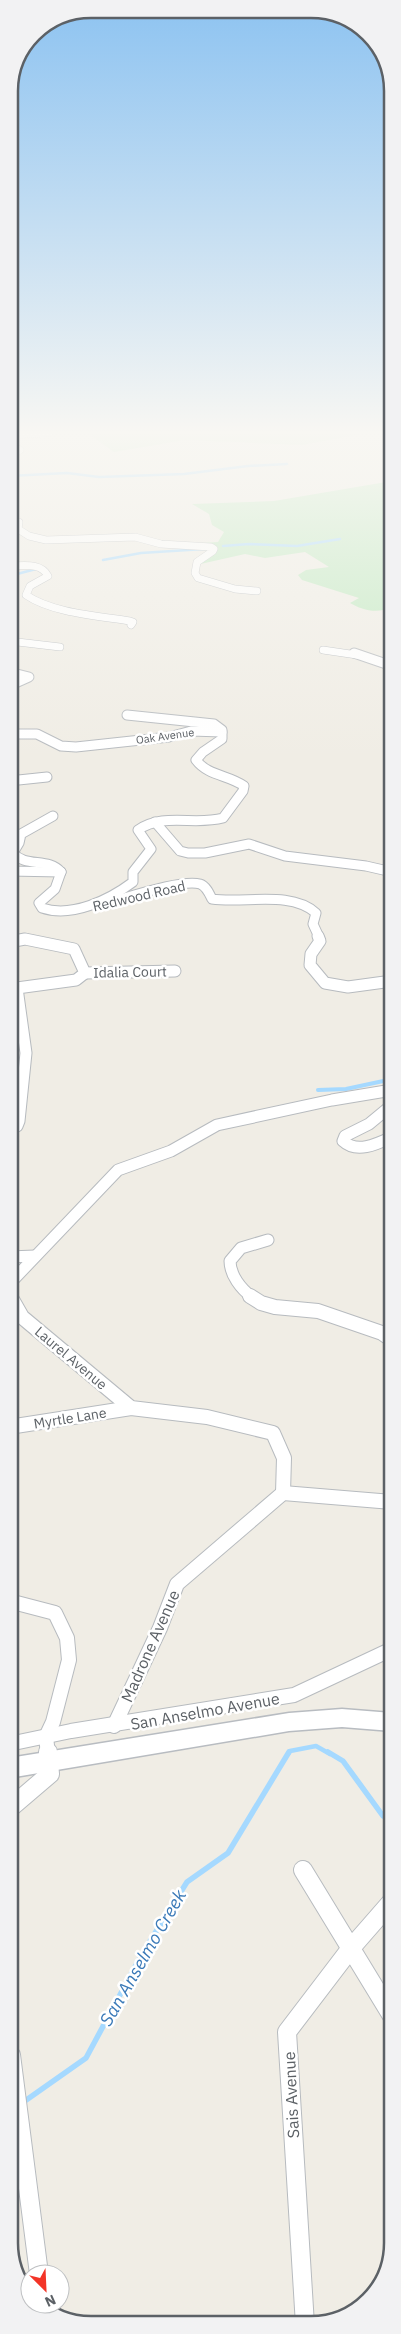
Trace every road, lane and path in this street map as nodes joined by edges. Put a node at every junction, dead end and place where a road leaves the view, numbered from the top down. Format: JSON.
{"nodes":[{"id":1,"x":148,"y":541,"type":"edge"},
{"id":2,"x":18,"y":566,"type":"edge"},
{"id":3,"x":257,"y":591,"type":"dead end"},
{"id":4,"x":131,"y":626,"type":"dead end"},
{"id":5,"x":18,"y":642,"type":"edge"},
{"id":6,"x":60,"y":647,"type":"dead end"},
{"id":7,"x":323,"y":650,"type":"dead end"},
{"id":8,"x":384,"y":663,"type":"edge"},
{"id":9,"x":18,"y":673,"type":"edge"},
{"id":10,"x":18,"y":682,"type":"edge"},
{"id":11,"x":127,"y":715,"type":"dead end"},
{"id":12,"x":222,"y":732,"type":"junction"},
{"id":13,"x":18,"y":734,"type":"edge"},
{"id":14,"x":47,"y":777,"type":"dead end"},
{"id":15,"x":18,"y":780,"type":"edge"},
{"id":16,"x":52,"y":816,"type":"dead end"},
{"id":17,"x":155,"y":822,"type":"junction"},
{"id":18,"x":18,"y":846,"type":"edge"},
{"id":19,"x":18,"y":858,"type":"edge"},
{"id":20,"x":384,"y":869,"type":"edge"},
{"id":21,"x":18,"y":871,"type":"edge"},
{"id":22,"x":61,"y":872,"type":"junction"},
{"id":23,"x":72,"y":911,"type":"junction"},
{"id":24,"x":18,"y":940,"type":"edge"},
{"id":25,"x":175,"y":971,"type":"dead end"},
{"id":26,"x":86,"y":972,"type":"junction"},
{"id":27,"x":384,"y":982,"type":"edge"},
{"id":28,"x":18,"y":987,"type":"edge"},
{"id":29,"x":18,"y":1016,"type":"edge"},
{"id":30,"x":384,"y":1091,"type":"edge"},
{"id":31,"x":384,"y":1112,"type":"edge"},
{"id":32,"x":18,"y":1123,"type":"edge"},
{"id":33,"x":384,"y":1140,"type":"edge"},
{"id":34,"x":268,"y":1240,"type":"dead end"},
{"id":35,"x":35,"y":1256,"type":"junction"},
{"id":36,"x":18,"y":1257,"type":"edge"},
{"id":37,"x":18,"y":1275,"type":"edge"},
{"id":38,"x":18,"y":1312,"type":"edge"},
{"id":39,"x":384,"y":1334,"type":"edge"},
{"id":40,"x":131,"y":1408,"type":"junction"},
{"id":41,"x":18,"y":1426,"type":"edge"},
{"id":42,"x":283,"y":1493,"type":"junction"},
{"id":43,"x":384,"y":1501,"type":"edge"},
{"id":44,"x":18,"y":1603,"type":"edge"},
{"id":45,"x":384,"y":1653,"type":"edge"},
{"id":46,"x":384,"y":1721,"type":"edge"},
{"id":47,"x":114,"y":1726,"type":"junction"},
{"id":48,"x":46,"y":1737,"type":"junction"},
{"id":49,"x":18,"y":1742,"type":"edge"},
{"id":50,"x":49,"y":1761,"type":"junction"},
{"id":51,"x":18,"y":1766,"type":"edge"},
{"id":52,"x":27,"y":1793,"type":"junction"},
{"id":53,"x":18,"y":1794,"type":"edge"},
{"id":54,"x":18,"y":1801,"type":"edge"},
{"id":55,"x":302,"y":1870,"type":"dead end"},
{"id":56,"x":384,"y":1910,"type":"edge"},
{"id":57,"x":351,"y":1948,"type":"junction"},
{"id":58,"x":384,"y":2003,"type":"edge"},
{"id":59,"x":18,"y":2110,"type":"edge"},
{"id":60,"x":38,"y":2264,"type":"edge"},
{"id":61,"x":304,"y":2316,"type":"edge"}],
"edges":[{"from":1,"to":3,"type":"street"},
{"from":2,"to":4,"type":"street"},
{"from":5,"to":6,"type":"street"},
{"from":7,"to":8,"type":"street"},
{"from":9,"to":10,"type":"street"},
{"from":11,"to":12,"type":"street"},
{"from":12,"to":13,"type":"street","name":"Oak Avenue"},
{"from":12,"to":17,"type":"street","name":"Oak Avenue"},
{"from":14,"to":15,"type":"street"},
{"from":16,"to":18,"type":"street"},
{"from":17,"to":20,"type":"street"},
{"from":17,"to":23,"type":"street"},
{"from":19,"to":22,"type":"street"},
{"from":21,"to":22,"type":"street"},
{"from":22,"to":23,"type":"street"},
{"from":23,"to":27,"type":"street","name":"Redwood Road"},
{"from":24,"to":26,"type":"street"},
{"from":25,"to":26,"type":"street","name":"Idalia Court"},
{"from":26,"to":28,"type":"street"},
{"from":29,"to":32,"type":"street"},
{"from":30,"to":35,"type":"street","name":"Laurel Avenue"},
{"from":31,"to":33,"type":"street"},
{"from":34,"to":39,"type":"street"},
{"from":35,"to":36,"type":"street"},
{"from":35,"to":37,"type":"street","name":"Laurel Avenue"},
{"from":38,"to":40,"type":"street","name":"Laurel Avenue"},
{"from":40,"to":41,"type":"street","name":"Myrtle Lane"},
{"from":40,"to":42,"type":"street"},
{"from":42,"to":43,"type":"street"},
{"from":42,"to":47,"type":"street","name":"Madrone Avenue"},
{"from":44,"to":48,"type":"street"},
{"from":45,"to":47,"type":"street","name":"San Anselmo Avenue"},
{"from":46,"to":50,"type":"main road"},
{"from":47,"to":48,"type":"street","name":"San Anselmo Avenue"},
{"from":48,"to":49,"type":"street","name":"San Anselmo Avenue"},
{"from":48,"to":50,"type":"street"},
{"from":50,"to":51,"type":"main road"},
{"from":50,"to":52,"type":"street"},
{"from":52,"to":53,"type":"street"},
{"from":52,"to":54,"type":"street"},
{"from":55,"to":57,"type":"street"},
{"from":56,"to":57,"type":"street","name":"Sais Avenue"},
{"from":57,"to":58,"type":"street"},
{"from":57,"to":61,"type":"street","name":"Sais Avenue"},
{"from":59,"to":60,"type":"street"}]}
